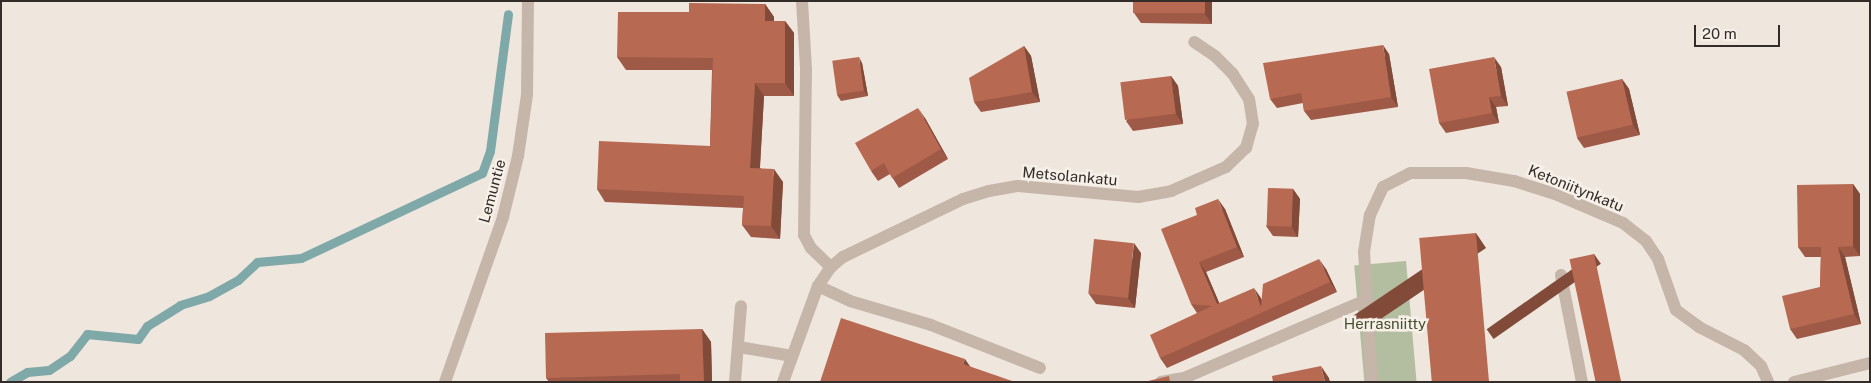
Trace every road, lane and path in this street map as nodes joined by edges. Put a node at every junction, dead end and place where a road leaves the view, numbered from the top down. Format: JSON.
{"nodes":[{"id":1,"x":528,"y":1,"type":"edge"},
{"id":2,"x":802,"y":1,"type":"edge"},
{"id":3,"x":1194,"y":42,"type":"dead end"},
{"id":4,"x":830,"y":267,"type":"junction"},
{"id":5,"x":1561,"y":275,"type":"dead end"},
{"id":6,"x":818,"y":286,"type":"junction"},
{"id":7,"x":1366,"y":300,"type":"junction"},
{"id":8,"x":741,"y":306,"type":"dead end"},
{"id":9,"x":739,"y":347,"type":"junction"},
{"id":10,"x":792,"y":356,"type":"junction"},
{"id":11,"x":1870,"y":363,"type":"edge"},
{"id":12,"x":1040,"y":368,"type":"dead end"},
{"id":13,"x":1184,"y":380,"type":"edge"},
{"id":14,"x":445,"y":382,"type":"edge"},
{"id":15,"x":735,"y":382,"type":"edge"},
{"id":16,"x":783,"y":382,"type":"edge"},
{"id":17,"x":1161,"y":382,"type":"edge"},
{"id":18,"x":1372,"y":382,"type":"edge"},
{"id":19,"x":1582,"y":382,"type":"edge"},
{"id":20,"x":1768,"y":382,"type":"edge"},
{"id":21,"x":1794,"y":382,"type":"edge"}],
"edges":[{"from":1,"to":14,"type":"street","name":"Lemuntie"},
{"from":2,"to":4,"type":"street"},
{"from":3,"to":4,"type":"street","name":"Metsolankatu"},
{"from":4,"to":6,"type":"street","name":"Metsolankatu"},
{"from":5,"to":19,"type":"street"},
{"from":6,"to":10,"type":"street","name":"Metsolankatu"},
{"from":6,"to":12,"type":"street"},
{"from":7,"to":13,"type":"street"},
{"from":7,"to":18,"type":"street","name":"Ketoniitynkatu"},
{"from":7,"to":20,"type":"street","name":"Ketoniitynkatu"},
{"from":8,"to":9,"type":"street"},
{"from":9,"to":10,"type":"street"},
{"from":9,"to":15,"type":"street"},
{"from":10,"to":16,"type":"street","name":"Metsolankatu"},
{"from":11,"to":21,"type":"street"},
{"from":13,"to":17,"type":"street"}]}
